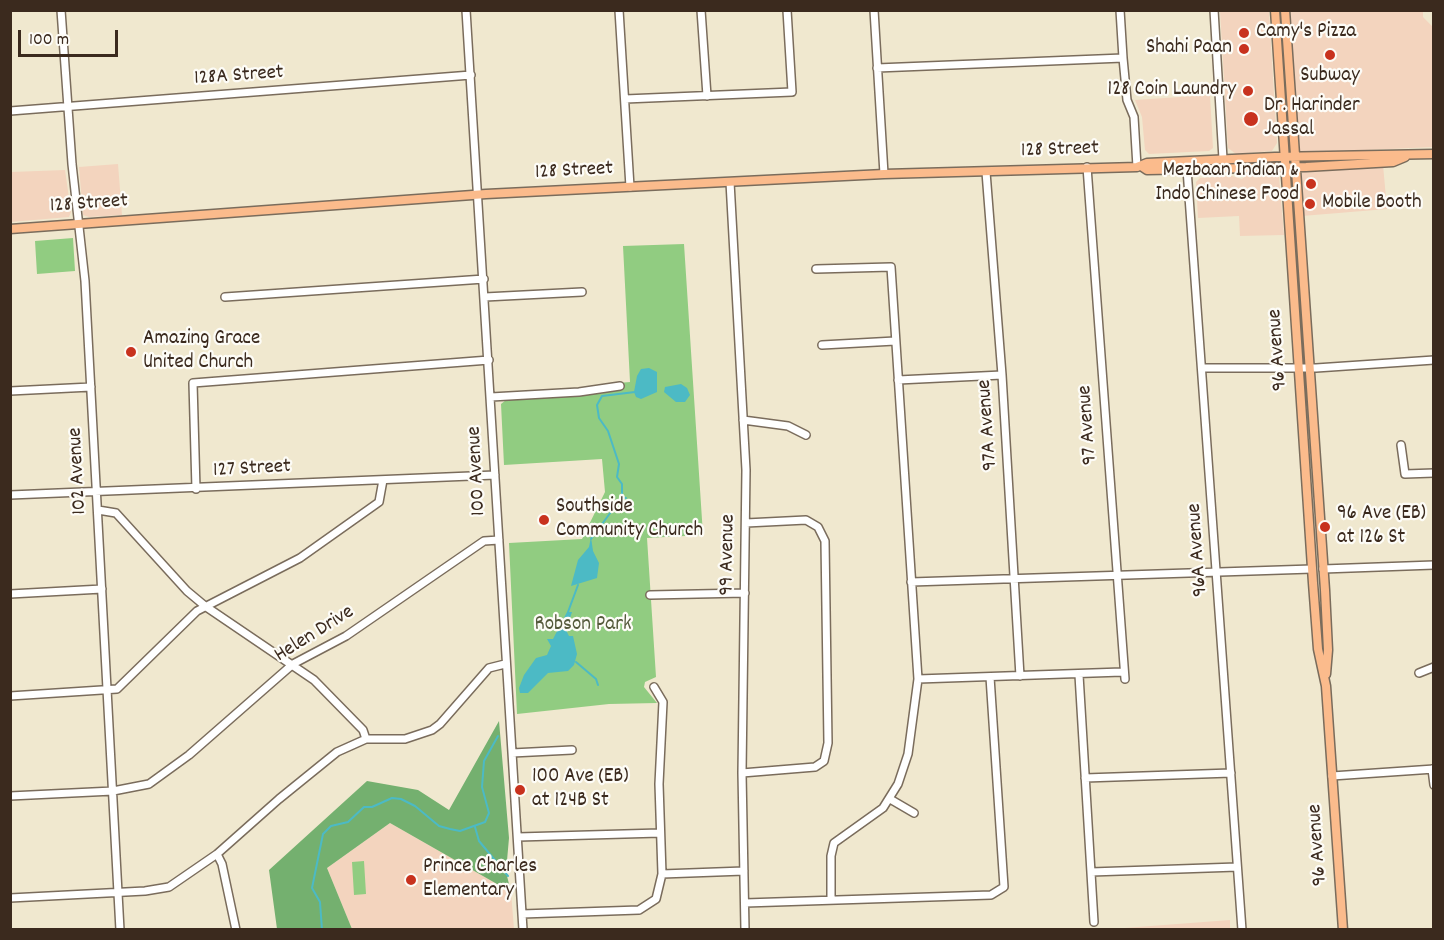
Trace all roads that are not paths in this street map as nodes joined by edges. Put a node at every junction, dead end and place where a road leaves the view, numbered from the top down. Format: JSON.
{"nodes":[{"id":1,"x":61,"y":10,"type":"edge"},
{"id":2,"x":466,"y":10,"type":"edge"},
{"id":3,"x":619,"y":10,"type":"edge"},
{"id":4,"x":701,"y":10,"type":"edge"},
{"id":5,"x":787,"y":10,"type":"edge"},
{"id":6,"x":874,"y":10,"type":"edge"},
{"id":7,"x":1120,"y":10,"type":"edge"},
{"id":8,"x":1214,"y":10,"type":"edge"},
{"id":9,"x":1285,"y":10,"type":"edge"},
{"id":10,"x":1275,"y":13,"type":"edge"},
{"id":11,"x":1286,"y":34,"type":"junction"},
{"id":12,"x":1123,"y":58,"type":"junction"},
{"id":13,"x":877,"y":68,"type":"junction"},
{"id":14,"x":471,"y":75,"type":"junction"},
{"id":15,"x":707,"y":96,"type":"junction"},
{"id":16,"x":625,"y":99,"type":"junction"},
{"id":17,"x":68,"y":106,"type":"junction"},
{"id":18,"x":10,"y":111,"type":"edge"},
{"id":19,"x":1434,"y":154,"type":"edge"},
{"id":20,"x":1222,"y":159,"type":"junction"},
{"id":21,"x":1284,"y":161,"type":"junction"},
{"id":22,"x":1294,"y":162,"type":"junction"},
{"id":23,"x":1139,"y":166,"type":"junction"},
{"id":24,"x":1087,"y":168,"type":"junction"},
{"id":25,"x":1188,"y":169,"type":"junction"},
{"id":26,"x":986,"y":172,"type":"junction"},
{"id":27,"x":884,"y":174,"type":"junction"},
{"id":28,"x":730,"y":182,"type":"junction"},
{"id":29,"x":630,"y":187,"type":"junction"},
{"id":30,"x":479,"y":194,"type":"junction"},
{"id":31,"x":79,"y":224,"type":"junction"},
{"id":32,"x":10,"y":229,"type":"edge"},
{"id":33,"x":816,"y":269,"type":"dead end"},
{"id":34,"x":484,"y":279,"type":"junction"},
{"id":35,"x":582,"y":292,"type":"dead end"},
{"id":36,"x":225,"y":297,"type":"dead end"},
{"id":37,"x":485,"y":297,"type":"junction"},
{"id":38,"x":895,"y":341,"type":"junction"},
{"id":39,"x":822,"y":345,"type":"dead end"},
{"id":40,"x":489,"y":360,"type":"junction"},
{"id":41,"x":1434,"y":360,"type":"edge"},
{"id":42,"x":1203,"y":368,"type":"junction"},
{"id":43,"x":1298,"y":368,"type":"junction"},
{"id":44,"x":1308,"y":368,"type":"junction"},
{"id":45,"x":1002,"y":375,"type":"junction"},
{"id":46,"x":898,"y":380,"type":"junction"},
{"id":47,"x":620,"y":386,"type":"dead end"},
{"id":48,"x":91,"y":387,"type":"junction"},
{"id":49,"x":10,"y":391,"type":"edge"},
{"id":50,"x":491,"y":397,"type":"junction"},
{"id":51,"x":743,"y":420,"type":"junction"},
{"id":52,"x":806,"y":435,"type":"dead end"},
{"id":53,"x":1401,"y":445,"type":"dead end"},
{"id":54,"x":1434,"y":473,"type":"edge"},
{"id":55,"x":495,"y":475,"type":"junction"},
{"id":56,"x":382,"y":480,"type":"junction"},
{"id":57,"x":196,"y":489,"type":"junction"},
{"id":58,"x":96,"y":490,"type":"junction"},
{"id":59,"x":10,"y":495,"type":"edge"},
{"id":60,"x":98,"y":510,"type":"junction"},
{"id":61,"x":746,"y":523,"type":"junction"},
{"id":62,"x":499,"y":540,"type":"junction"},
{"id":63,"x":1311,"y":552,"type":"junction"},
{"id":64,"x":1434,"y":565,"type":"edge"},
{"id":65,"x":1312,"y":568,"type":"junction"},
{"id":66,"x":1323,"y":569,"type":"junction"},
{"id":67,"x":1216,"y":570,"type":"junction"},
{"id":68,"x":1116,"y":574,"type":"junction"},
{"id":69,"x":1015,"y":578,"type":"junction"},
{"id":70,"x":910,"y":582,"type":"junction"},
{"id":71,"x":102,"y":590,"type":"junction"},
{"id":72,"x":745,"y":592,"type":"junction"},
{"id":73,"x":10,"y":594,"type":"edge"},
{"id":74,"x":650,"y":595,"type":"dead end"},
{"id":75,"x":205,"y":606,"type":"junction"},
{"id":76,"x":293,"y":664,"type":"junction"},
{"id":77,"x":506,"y":664,"type":"junction"},
{"id":78,"x":1434,"y":667,"type":"edge"},
{"id":79,"x":1419,"y":673,"type":"dead end"},
{"id":80,"x":1079,"y":675,"type":"junction"},
{"id":81,"x":1020,"y":676,"type":"junction"},
{"id":82,"x":990,"y":677,"type":"junction"},
{"id":83,"x":918,"y":679,"type":"junction"},
{"id":84,"x":1326,"y":686,"type":"junction"},
{"id":85,"x":654,"y":687,"type":"dead end"},
{"id":86,"x":107,"y":690,"type":"junction"},
{"id":87,"x":10,"y":696,"type":"edge"},
{"id":88,"x":366,"y":738,"type":"junction"},
{"id":89,"x":572,"y":750,"type":"dead end"},
{"id":90,"x":512,"y":753,"type":"junction"},
{"id":91,"x":1433,"y":769,"type":"edge"},
{"id":92,"x":742,"y":773,"type":"junction"},
{"id":93,"x":1231,"y":773,"type":"junction"},
{"id":94,"x":1332,"y":776,"type":"junction"},
{"id":95,"x":1085,"y":778,"type":"junction"},
{"id":96,"x":1434,"y":784,"type":"edge"},
{"id":97,"x":113,"y":791,"type":"junction"},
{"id":98,"x":10,"y":796,"type":"edge"},
{"id":99,"x":890,"y":799,"type":"junction"},
{"id":100,"x":914,"y":813,"type":"dead end"},
{"id":101,"x":660,"y":833,"type":"junction"},
{"id":102,"x":518,"y":837,"type":"junction"},
{"id":103,"x":217,"y":854,"type":"junction"},
{"id":104,"x":1237,"y":867,"type":"junction"},
{"id":105,"x":744,"y":871,"type":"junction"},
{"id":106,"x":1091,"y":872,"type":"junction"},
{"id":107,"x":662,"y":874,"type":"junction"},
{"id":108,"x":118,"y":892,"type":"junction"},
{"id":109,"x":10,"y":898,"type":"edge"},
{"id":110,"x":831,"y":900,"type":"junction"},
{"id":111,"x":745,"y":903,"type":"junction"},
{"id":112,"x":522,"y":914,"type":"junction"},
{"id":113,"x":1094,"y":922,"type":"dead end"},
{"id":114,"x":120,"y":930,"type":"edge"},
{"id":115,"x":236,"y":930,"type":"edge"},
{"id":116,"x":523,"y":930,"type":"edge"},
{"id":117,"x":745,"y":930,"type":"edge"},
{"id":118,"x":1242,"y":930,"type":"edge"},
{"id":119,"x":1342,"y":930,"type":"edge"}],
"edges":[{"from":1,"to":17,"type":"street","name":"102 Avenue"},
{"from":2,"to":14,"type":"street","name":"100 Avenue"},
{"from":3,"to":16,"type":"street"},
{"from":4,"to":15,"type":"street"},
{"from":5,"to":15,"type":"street"},
{"from":6,"to":13,"type":"street"},
{"from":7,"to":12,"type":"street"},
{"from":8,"to":20,"type":"street"},
{"from":9,"to":11,"type":"main road","name":"96 Avenue"},
{"from":10,"to":11,"type":"main road"},
{"from":10,"to":21,"type":"main road","name":"96 Avenue"},
{"from":11,"to":22,"type":"main road","name":"96 Avenue"},
{"from":12,"to":13,"type":"street"},
{"from":12,"to":23,"type":"street"},
{"from":13,"to":27,"type":"street"},
{"from":14,"to":17,"type":"street","name":"128A Street"},
{"from":14,"to":30,"type":"street","name":"100 Avenue"},
{"from":15,"to":16,"type":"street"},
{"from":16,"to":29,"type":"street"},
{"from":17,"to":18,"type":"street","name":"128A Street"},
{"from":17,"to":31,"type":"street","name":"102 Avenue"},
{"from":19,"to":22,"type":"main road","name":"128 Street"},
{"from":20,"to":21,"type":"main road","name":"128 Street"},
{"from":20,"to":23,"type":"main road","name":"128 Street"},
{"from":21,"to":22,"type":"main road","name":"128 Street"},
{"from":21,"to":25,"type":"main road","name":"128 Street"},
{"from":21,"to":43,"type":"main road","name":"96 Avenue"},
{"from":22,"to":44,"type":"main road","name":"96 Avenue"},
{"from":23,"to":24,"type":"main road","name":"128 Street"},
{"from":23,"to":25,"type":"main road","name":"128 Street"},
{"from":24,"to":26,"type":"main road","name":"128 Street"},
{"from":24,"to":68,"type":"street","name":"97 Avenue"},
{"from":25,"to":42,"type":"street","name":"96A Avenue"},
{"from":26,"to":27,"type":"main road","name":"128 Street"},
{"from":26,"to":45,"type":"street","name":"97A Avenue"},
{"from":27,"to":28,"type":"main road","name":"128 Street"},
{"from":28,"to":29,"type":"main road","name":"128 Street"},
{"from":28,"to":51,"type":"street","name":"99 Avenue"},
{"from":29,"to":30,"type":"main road","name":"128 Street"},
{"from":30,"to":31,"type":"main road","name":"128 Street"},
{"from":30,"to":34,"type":"street","name":"100 Avenue"},
{"from":31,"to":32,"type":"main road","name":"128 Street"},
{"from":31,"to":48,"type":"street","name":"102 Avenue"},
{"from":33,"to":38,"type":"street"},
{"from":34,"to":36,"type":"street"},
{"from":34,"to":37,"type":"street","name":"100 Avenue"},
{"from":35,"to":37,"type":"street"},
{"from":37,"to":40,"type":"street","name":"100 Avenue"},
{"from":38,"to":39,"type":"street"},
{"from":38,"to":46,"type":"street"},
{"from":40,"to":50,"type":"street","name":"100 Avenue"},
{"from":40,"to":57,"type":"street"},
{"from":41,"to":44,"type":"street"},
{"from":42,"to":43,"type":"street"},
{"from":42,"to":67,"type":"street","name":"96A Avenue"},
{"from":43,"to":44,"type":"street"},
{"from":43,"to":63,"type":"main road","name":"96 Avenue"},
{"from":44,"to":66,"type":"main road","name":"96 Avenue"},
{"from":45,"to":46,"type":"street"},
{"from":45,"to":69,"type":"street","name":"97A Avenue"},
{"from":46,"to":70,"type":"street"},
{"from":47,"to":50,"type":"street"},
{"from":48,"to":49,"type":"street"},
{"from":48,"to":58,"type":"street","name":"102 Avenue"},
{"from":50,"to":55,"type":"street","name":"100 Avenue"},
{"from":51,"to":52,"type":"street"},
{"from":51,"to":61,"type":"street","name":"99 Avenue"},
{"from":53,"to":54,"type":"street"},
{"from":55,"to":56,"type":"street","name":"127 Street"},
{"from":55,"to":62,"type":"street","name":"100 Avenue"},
{"from":56,"to":57,"type":"street","name":"127 Street"},
{"from":56,"to":75,"type":"street"},
{"from":57,"to":58,"type":"street","name":"127 Street"},
{"from":58,"to":59,"type":"street","name":"127 Street"},
{"from":58,"to":60,"type":"street","name":"102 Avenue"},
{"from":60,"to":71,"type":"street","name":"102 Avenue"},
{"from":60,"to":75,"type":"street"},
{"from":61,"to":72,"type":"street","name":"99 Avenue"},
{"from":61,"to":92,"type":"street"},
{"from":62,"to":76,"type":"street","name":"Helen Drive"},
{"from":62,"to":77,"type":"street","name":"100 Avenue"},
{"from":63,"to":65,"type":"main road","name":"96 Avenue"},
{"from":63,"to":66,"type":"main road"},
{"from":64,"to":66,"type":"street"},
{"from":65,"to":67,"type":"street"},
{"from":65,"to":84,"type":"main road","name":"96 Avenue"},
{"from":66,"to":84,"type":"main road","name":"96 Avenue"},
{"from":67,"to":68,"type":"street"},
{"from":67,"to":93,"type":"street","name":"96A Avenue"},
{"from":68,"to":69,"type":"street"},
{"from":68,"to":80,"type":"street","name":"97 Avenue"},
{"from":69,"to":70,"type":"street"},
{"from":69,"to":81,"type":"street","name":"97A Avenue"},
{"from":70,"to":83,"type":"street"},
{"from":71,"to":73,"type":"street"},
{"from":71,"to":86,"type":"street","name":"102 Avenue"},
{"from":72,"to":74,"type":"street"},
{"from":72,"to":92,"type":"street","name":"99 Avenue"},
{"from":75,"to":76,"type":"street"},
{"from":75,"to":86,"type":"street"},
{"from":76,"to":88,"type":"street"},
{"from":76,"to":97,"type":"street","name":"Helen Drive"},
{"from":77,"to":88,"type":"street"},
{"from":77,"to":90,"type":"street","name":"100 Avenue"},
{"from":78,"to":79,"type":"street"},
{"from":80,"to":81,"type":"street"},
{"from":80,"to":95,"type":"street"},
{"from":81,"to":82,"type":"street"},
{"from":82,"to":83,"type":"street"},
{"from":82,"to":110,"type":"street"},
{"from":83,"to":99,"type":"street"},
{"from":84,"to":94,"type":"main road","name":"96 Avenue"},
{"from":85,"to":101,"type":"street"},
{"from":86,"to":87,"type":"street"},
{"from":86,"to":97,"type":"street","name":"102 Avenue"},
{"from":88,"to":103,"type":"street"},
{"from":89,"to":90,"type":"street"},
{"from":90,"to":102,"type":"street","name":"100 Avenue"},
{"from":91,"to":94,"type":"street"},
{"from":91,"to":96,"type":"street"},
{"from":92,"to":105,"type":"street","name":"99 Avenue"},
{"from":93,"to":95,"type":"street"},
{"from":93,"to":104,"type":"street","name":"96A Avenue"},
{"from":94,"to":119,"type":"main road","name":"96 Avenue"},
{"from":95,"to":106,"type":"street"},
{"from":97,"to":98,"type":"street","name":"Helen Drive"},
{"from":97,"to":108,"type":"street","name":"102 Avenue"},
{"from":99,"to":100,"type":"street"},
{"from":99,"to":110,"type":"street"},
{"from":101,"to":102,"type":"street"},
{"from":101,"to":107,"type":"street"},
{"from":102,"to":112,"type":"street","name":"100 Avenue"},
{"from":103,"to":108,"type":"street"},
{"from":103,"to":115,"type":"street"},
{"from":104,"to":106,"type":"street"},
{"from":104,"to":118,"type":"street","name":"96A Avenue"},
{"from":105,"to":107,"type":"street"},
{"from":105,"to":111,"type":"street","name":"99 Avenue"},
{"from":106,"to":113,"type":"street"},
{"from":107,"to":112,"type":"street"},
{"from":108,"to":109,"type":"street"},
{"from":108,"to":114,"type":"street","name":"102 Avenue"},
{"from":110,"to":111,"type":"street"},
{"from":111,"to":117,"type":"street","name":"99 Avenue"},
{"from":112,"to":116,"type":"street","name":"100 Avenue"}]}
